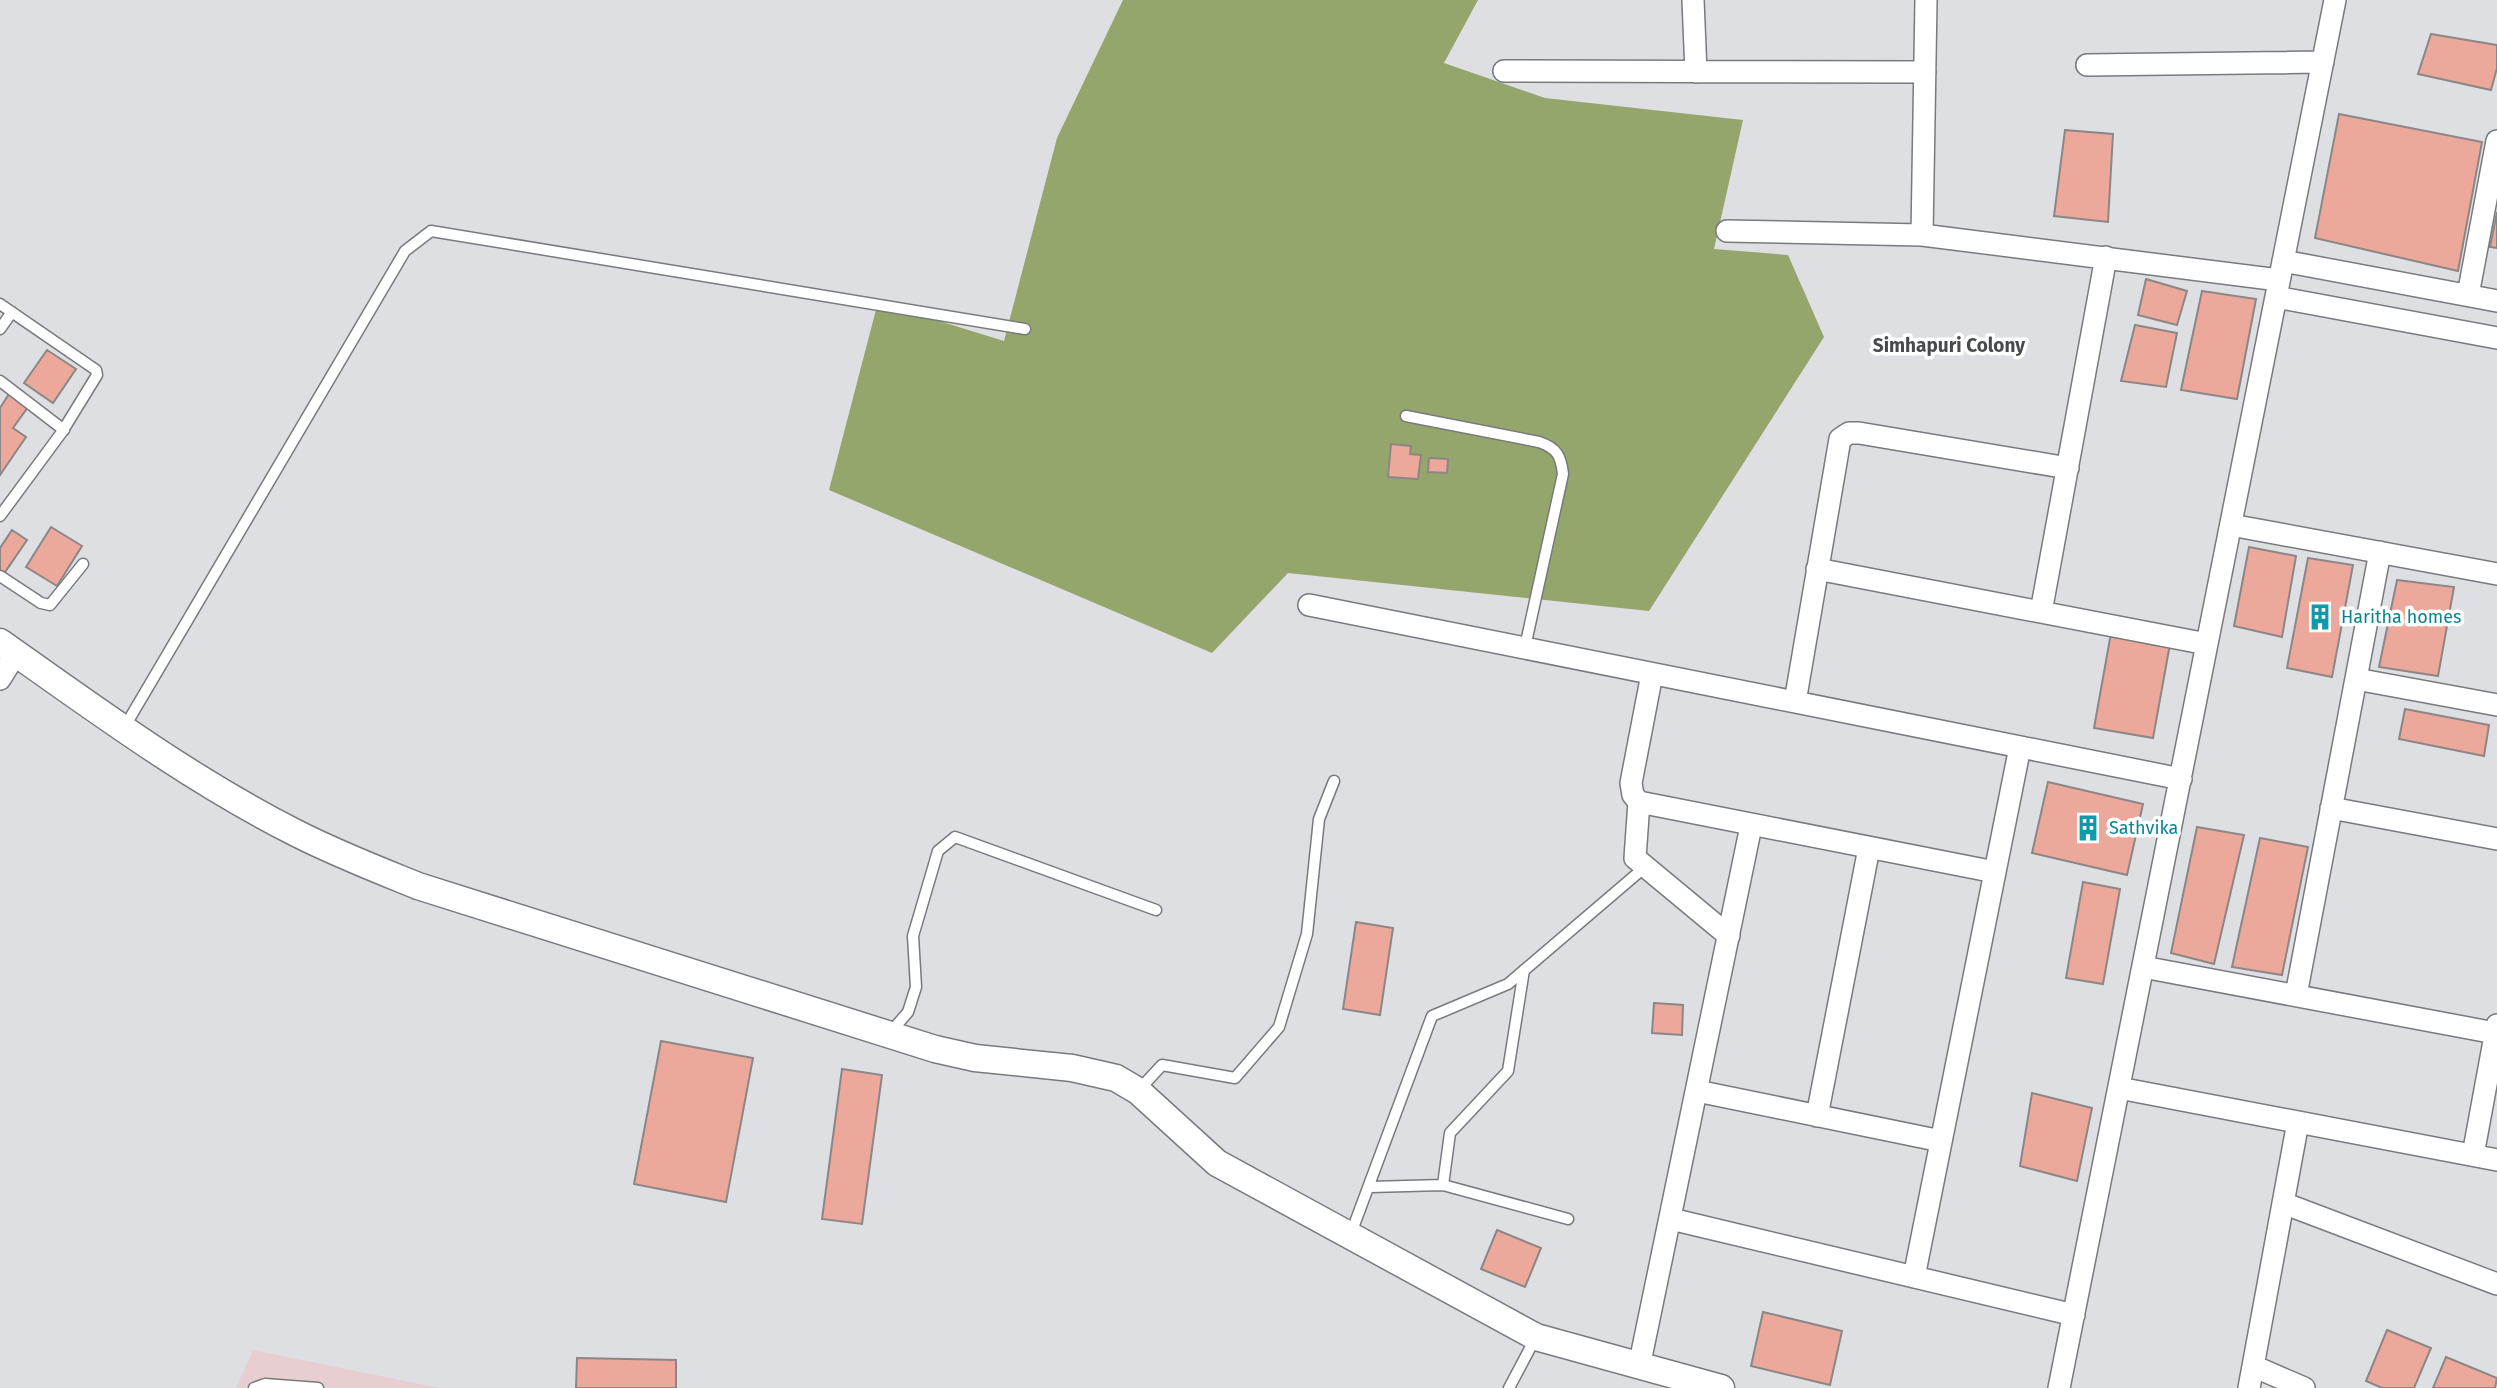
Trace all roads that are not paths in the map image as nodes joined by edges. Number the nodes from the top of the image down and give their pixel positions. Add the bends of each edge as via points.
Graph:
1 (1693, 0) edge
2 (1926, 0) edge
3 (2335, 0) edge
4 (2323, 62) junction
5 (2087, 65) dead end
6 (1504, 71) dead end
7 (1696, 72) junction
8 (1925, 72) junction
9 (2497, 141) edge
10 (1727, 231) dead end
11 (1922, 234) junction
12 (2106, 257) junction
13 (2280, 279) junction
14 (2468, 295) junction
15 (2497, 301) edge
16 (0, 304) edge
17 (12, 312) junction
18 (0, 328) edge
19 (1025, 329) dead end
20 (2497, 338) edge
21 (0, 381) edge
22 (1406, 416) dead end
23 (64, 430) junction
24 (2068, 468) junction
25 (0, 516) edge
26 (2231, 525) junction
27 (2380, 552) junction
28 (83, 564) dead end
29 (1817, 569) junction
30 (2497, 574) edge
31 (0, 576) edge
32 (1309, 605) dead end
33 (2042, 612) junction
34 (2207, 644) junction
35 (8, 647) edge
36 (1525, 647) junction
37 (1652, 674) junction
38 (0, 679) edge
39 (2356, 679) junction
40 (1795, 702) junction
41 (2497, 705) edge
42 (124, 728) junction
43 (2020, 747) junction
44 (2181, 779) junction
45 (1334, 781) dead end
46 (1639, 802) junction
47 (2331, 808) junction
48 (1751, 826) junction
49 (2497, 839) edge
50 (1869, 848) junction
51 (1645, 867) junction
52 (1995, 872) junction
53 (1156, 910) dead end
54 (1729, 936) junction
55 (2143, 967) junction
56 (1524, 970) junction
57 (2296, 995) junction
58 (2496, 1029) edge
59 (890, 1033) junction
60 (2119, 1088) junction
61 (1138, 1091) junction
62 (1697, 1091) junction
63 (1817, 1116) junction
64 (2298, 1122) junction
65 (1941, 1141) junction
66 (2473, 1155) junction
67 (2497, 1160) edge
68 (1443, 1185) junction
69 (1370, 1187) junction
70 (2283, 1203) junction
71 (1568, 1219) dead end
72 (1671, 1219) junction
73 (1350, 1237) junction
74 (1914, 1277) junction
75 (2497, 1284) edge
76 (2074, 1315) junction
77 (1536, 1337) junction
78 (2253, 1366) junction
79 (1639, 1367) junction
80 (254, 1388) edge
81 (317, 1388) edge
82 (1509, 1388) edge
83 (1721, 1388) edge
84 (2059, 1388) edge
85 (2249, 1388) edge
86 (2304, 1388) edge

1 - 7 street
2 - 8 street
3 - 4 street
4 - 5 street
4 - 13 street
6 - 7 street
7 - 8 street
8 - 11 street
9 - 14 street
10 - 11 street
11 - 12 street
12 - 13 street
12 - 24 street
13 - 14 street
13 - 20 street
13 - 26 street
14 - 15 street
16 - 17 lane
17 - 18 lane
17 - 23 lane via 96,370
19 - 42 lane via 431,231 405,251
21 - 23 lane
22 - 36 lane via 1539,442 1553,447 1562,458 1563,474
23 - 25 lane
24 - 29 street via 1849,433 1837,448
24 - 33 street
26 - 27 street
26 - 34 street
27 - 30 street
27 - 39 street
28 - 31 lane via 50,605
29 - 33 street
29 - 40 street
32 - 36 street
33 - 34 street
34 - 44 street
35 - 38 street
35 - 42 street
36 - 37 street
37 - 40 street
37 - 46 street via 1631,783
39 - 41 street
39 - 47 street
40 - 43 street
42 - 59 street via 293,831 405,881
43 - 44 street
43 - 52 street
44 - 55 street
45 - 61 lane via 1319,819 1307,934 1279,1027 1235,1078 1162,1065
46 - 48 street
46 - 51 street via 1635,858
47 - 49 street
47 - 57 street
48 - 50 street
48 - 54 street
50 - 52 street
50 - 63 street
51 - 54 street
51 - 56 lane
52 - 65 street
53 - 59 lane via 956,837 938,850 913,936 916,987 908,1012
54 - 62 street
55 - 57 street
55 - 60 street
56 - 68 lane via 1508,1071 1450,1133
56 - 69 lane via 1508,984 1432,1016
57 - 58 street
58 - 66 street
59 - 61 street via 975,1058 1096,1072 1116,1077
60 - 64 street
60 - 76 street
61 - 73 street via 1217,1163
62 - 63 street
62 - 72 street
63 - 65 street
64 - 66 street
64 - 70 street
65 - 74 street
66 - 67 street
68 - 69 lane
68 - 71 lane
69 - 73 lane
70 - 75 street
70 - 78 street
72 - 74 street
72 - 79 street
73 - 77 street
74 - 76 street
76 - 84 street
77 - 79 street
77 - 82 lane
78 - 85 street
78 - 86 street
79 - 83 street
80 - 81 lane via 265,1384

